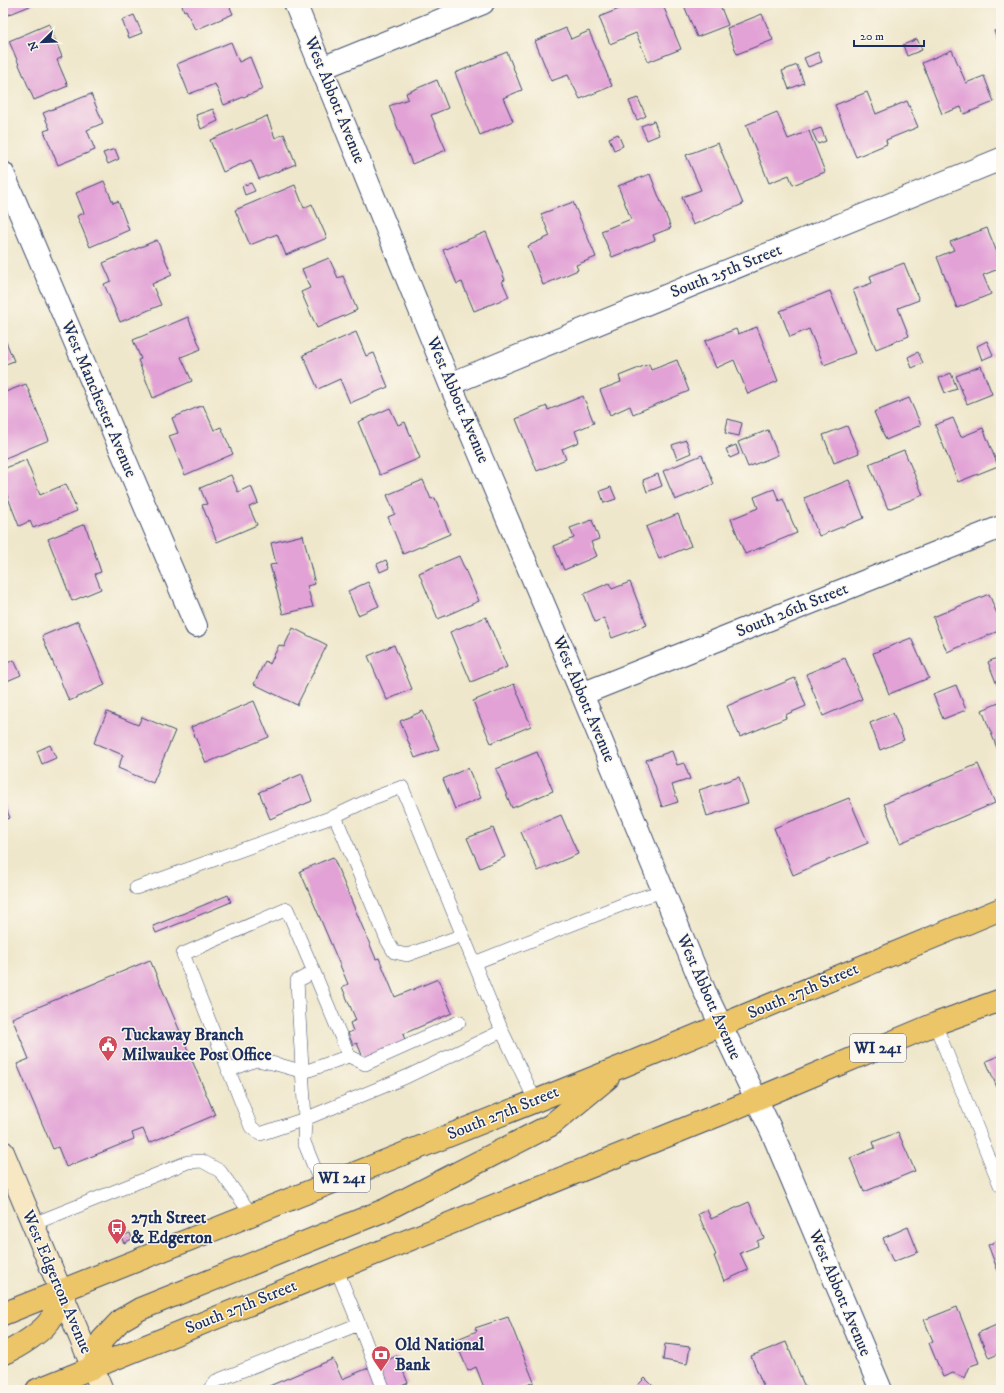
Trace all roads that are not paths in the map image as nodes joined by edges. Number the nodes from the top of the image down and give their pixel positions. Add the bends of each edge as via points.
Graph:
1 (295, 3) edge
2 (483, 3) edge
3 (322, 68) junction
4 (1001, 159) edge
5 (3, 173) edge
6 (450, 384) junction
7 (1001, 527) edge
8 (196, 626) dead end
9 (582, 694) junction
10 (335, 816) junction
11 (136, 888) dead end
12 (663, 891) junction
13 (1001, 909) edge
14 (464, 935) junction
15 (474, 963) junction
16 (314, 972) junction
17 (1001, 1000) edge
18 (459, 1022) dead end
19 (935, 1024) junction
20 (721, 1025) junction
21 (502, 1031) junction
22 (349, 1056) junction
23 (623, 1066) junction
24 (228, 1071) junction
25 (304, 1072) junction
26 (756, 1099) junction
27 (535, 1100) junction
28 (305, 1119) junction
29 (3, 1152) edge
30 (1001, 1184) edge
31 (322, 1186) junction
32 (10, 1187) edge
33 (252, 1215) junction
34 (33, 1224) junction
35 (336, 1268) junction
36 (60, 1290) junction
37 (3, 1314) edge
38 (359, 1324) junction
39 (3, 1354) edge
40 (93, 1368) junction
41 (37, 1390) edge
42 (102, 1390) edge
43 (209, 1390) edge
44 (384, 1390) edge
45 (881, 1390) edge

1 - 3 street, West Abbott Avenue
2 - 3 street
3 - 6 street, West Abbott Avenue
4 - 6 street, South 25th Street
5 - 8 street, West Manchester Avenue
6 - 9 street, West Abbott Avenue
7 - 9 street, South 26th Street
9 - 12 street, West Abbott Avenue
10 - 11 lane
10 - 14 lane via 394,952 407,955
10 - 14 lane via 402,787
12 - 15 lane
12 - 20 street, West Abbott Avenue
13 - 20 main road, South 27th Street / WI 241
14 - 15 lane
15 - 21 lane
16 - 22 lane
16 - 24 lane via 287,909 183,954
16 - 25 lane via 297,981
17 - 19 main road, South 27th Street / WI 241
18 - 22 lane via 364,1064
19 - 26 main road, South 27th Street / WI 241
19 - 30 lane
20 - 23 main road, South 27th Street / WI 241
20 - 26 street, West Abbott Avenue
21 - 27 lane
21 - 28 lane via 406,1077
22 - 25 lane
23 - 27 main road, South 27th Street / WI 241
23 - 40 main road via 551,1125 392,1207 140,1309 121,1320 102,1340
24 - 25 lane via 256,1060
24 - 28 lane via 251,1127 260,1134
25 - 28 lane
26 - 35 main road, South 27th Street / WI 241
26 - 45 street, West Abbott Avenue
27 - 31 main road, South 27th Street / WI 241
28 - 31 lane via 304,1142
29 - 32 street, West Edgerton Avenue
31 - 33 main road, South 27th Street / WI 241
32 - 34 street, West Edgerton Avenue
33 - 34 lane via 220,1171 202,1160 188,1162
33 - 36 main road, South 27th Street / WI 241
34 - 36 street, West Edgerton Avenue
35 - 38 lane
35 - 40 main road, South 27th Street / WI 241
36 - 37 main road, South 27th Street / WI 241
36 - 39 main road via 51,1318 17,1349
36 - 40 street, West Edgerton Avenue
38 - 43 lane via 216,1381
38 - 44 lane
40 - 41 main road, South 27th Street / WI 241
40 - 42 street, West Edgerton Avenue

